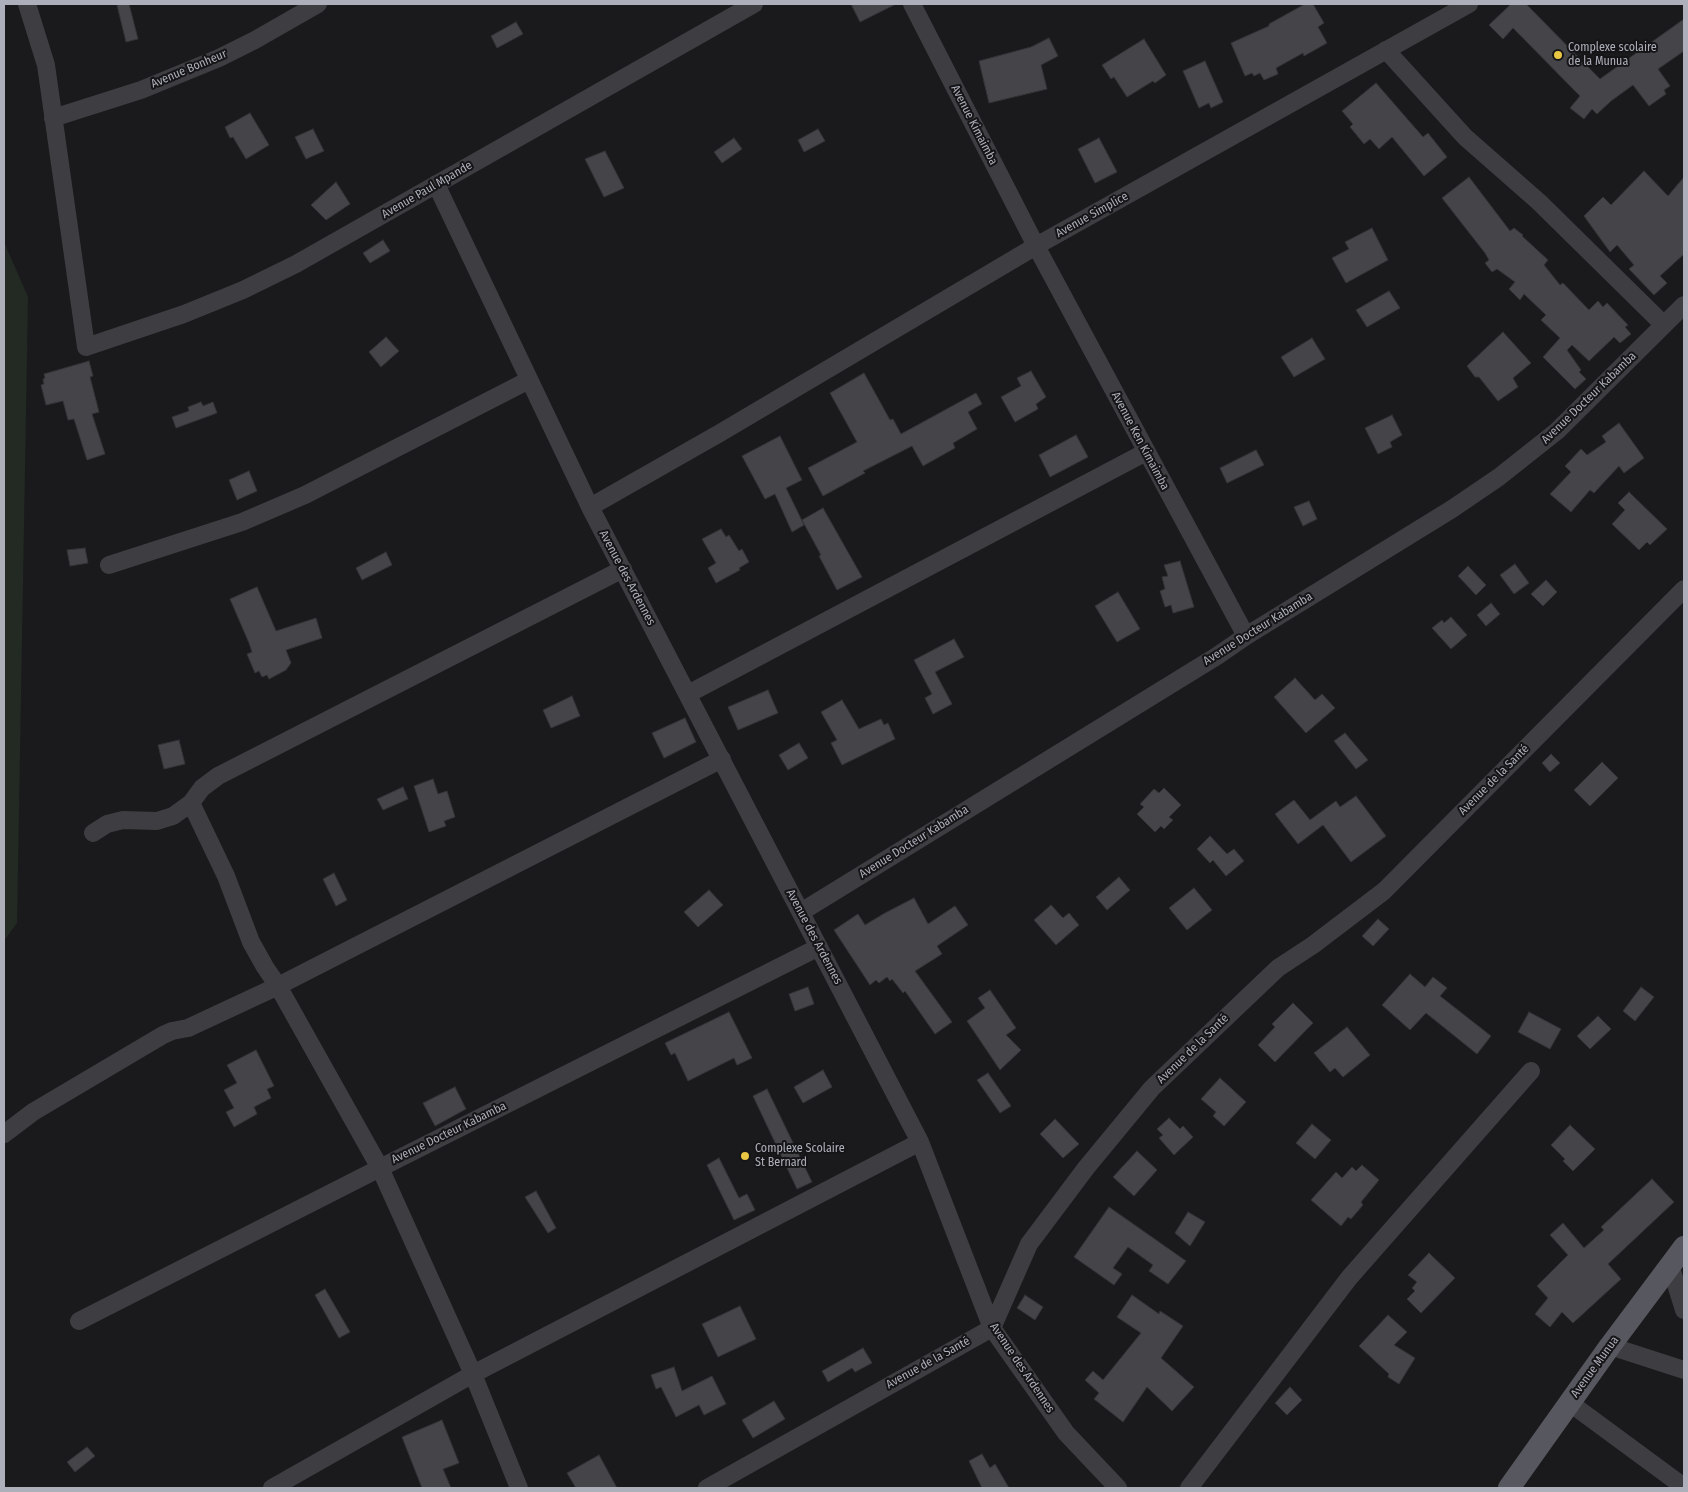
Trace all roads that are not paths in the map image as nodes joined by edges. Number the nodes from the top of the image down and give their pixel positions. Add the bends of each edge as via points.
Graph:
1 (27, 4) edge
2 (318, 4) edge
3 (754, 4) edge
4 (912, 4) edge
5 (1469, 4) edge
6 (1386, 50) junction
7 (53, 118) junction
8 (436, 184) junction
9 (1036, 246) junction
10 (1684, 305) edge
11 (1664, 325) junction
12 (529, 380) junction
13 (1146, 452) junction
14 (590, 507) junction
15 (109, 565) dead end
16 (622, 570) junction
17 (1684, 589) edge
18 (1246, 636) junction
19 (688, 694) junction
20 (722, 759) junction
21 (191, 803) junction
22 (93, 833) dead end
23 (801, 912) junction
24 (820, 947) junction
25 (278, 986) junction
26 (1531, 1071) dead end
27 (4, 1134) edge
28 (920, 1142) junction
29 (380, 1168) junction
30 (1684, 1247) edge
31 (1670, 1266) junction
32 (1684, 1310) edge
33 (80, 1321) dead end
34 (992, 1328) junction
35 (1610, 1346) junction
36 (1684, 1370) edge
37 (473, 1374) junction
38 (1570, 1403) junction
39 (1684, 1487) edge
40 (272, 1488) edge
41 (519, 1488) edge
42 (707, 1488) edge
43 (1116, 1488) edge
44 (1189, 1488) edge
45 (1509, 1488) edge

1 - 7 street via 46,65
2 - 7 street, Avenue Bonheur via 219,58 141,90
3 - 8 street, Avenue Paul Mpande
4 - 9 street, Avenue Kimaimba
5 - 6 street, Avenue Simplice
6 - 9 street, Avenue Simplice
6 - 11 street via 1464,137 1539,202
7 - 8 street, Avenue Paul Mpande via 86,347 243,290 296,264
8 - 12 street, Avenue des Ardennes
9 - 13 street, Avenue Ken Kimaimba
9 - 14 street, Avenue Simplice
10 - 11 street, Avenue Docteur Kabamba
11 - 18 street, Avenue Docteur Kabamba via 1557,431 1499,477
12 - 14 street, Avenue des Ardennes
12 - 15 street via 305,495 242,522
13 - 18 street, Avenue Ken Kimaimba
13 - 19 street
14 - 16 street, Avenue des Ardennes
16 - 19 street, Avenue des Ardennes
16 - 21 street via 218,776 202,788
17 - 34 street, Avenue de la Santé via 1384,891 1278,968 1152,1088 1028,1244
18 - 23 street, Avenue Docteur Kabamba
19 - 20 street, Avenue des Ardennes
20 - 23 street, Avenue des Ardennes
20 - 25 street
21 - 22 street via 165,819 123,820 107,824
21 - 25 street via 226,876 251,942
23 - 24 street, Avenue des Ardennes
24 - 28 street, Avenue des Ardennes
24 - 29 street, Avenue Docteur Kabamba
25 - 27 street via 188,1028 172,1031 33,1112
25 - 29 street
26 - 44 street via 1349,1278
28 - 34 street, Avenue des Ardennes
28 - 37 street
29 - 33 street
29 - 37 street, Avenue Docteur Kabamba
30 - 31 main road, Avenue Munua
31 - 32 street
31 - 35 main road, Avenue Munua
34 - 42 street, Avenue de la Santé
34 - 43 street, Avenue des Ardennes via 1066,1433
35 - 36 street
35 - 38 main road, Avenue Munua
37 - 40 street
37 - 41 street, Avenue Docteur Kabamba
38 - 39 street
38 - 45 main road, Avenue Munua

